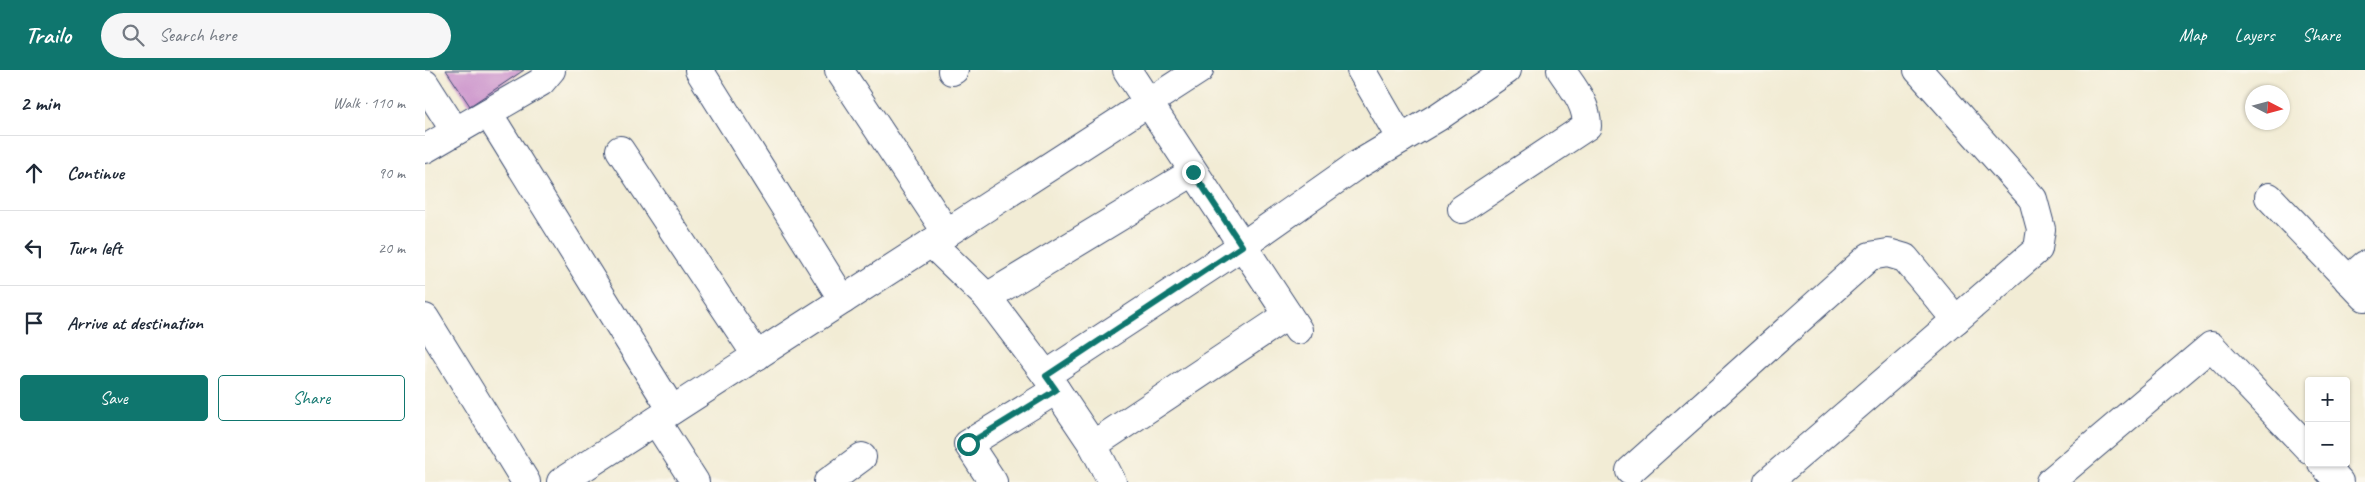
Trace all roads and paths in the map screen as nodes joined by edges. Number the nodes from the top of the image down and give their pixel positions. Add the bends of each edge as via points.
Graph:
1 (551, 70) edge
2 (699, 70) edge
3 (839, 70) edge
4 (1127, 70) edge
5 (1199, 70) edge
6 (1361, 70) edge
7 (1507, 70) edge
8 (1561, 70) edge
9 (1918, 70) edge
10 (425, 84) edge
11 (1148, 103) junction
12 (488, 113) junction
13 (455, 131) junction
14 (1401, 139) junction
15 (425, 149) edge
16 (620, 150) dead end
17 (1193, 172) junction
18 (2269, 197) dead end
19 (1462, 210) dead end
20 (939, 238) junction
21 (1242, 246) junction
22 (2360, 281) edge
23 (987, 297) junction
24 (843, 300) junction
25 (425, 318) edge
26 (1956, 320) junction
27 (757, 356) junction
28 (1051, 383) junction
29 (664, 416) junction
30 (1093, 445) junction
31 (2305, 446) edge
32 (862, 457) dead end
33 (2326, 467) edge
34 (1630, 471) dead end
35 (526, 482) edge
36 (561, 482) edge
37 (695, 482) edge
38 (828, 482) edge
39 (993, 482) edge
40 (1111, 482) edge
41 (1768, 482) edge
42 (2051, 482) edge
43 (2339, 482) edge

1 - 12 street via 541,82
2 - 24 street
3 - 20 street
4 - 11 street
5 - 11 street
6 - 14 street
7 - 14 street
8 - 19 street via 1582,101 1587,113 1587,126
9 - 26 street via 2033,200 2041,229 2038,250
10 - 13 street
11 - 17 street
11 - 20 street
12 - 13 street
12 - 29 street
13 - 15 street
14 - 21 street
16 - 27 street
17 - 21 street
17 - 23 street
18 - 22 street
20 - 23 street
20 - 24 street
21 - 28 street
21 - 30 street via 1293,322
23 - 28 street
24 - 27 street
25 - 35 street
26 - 34 street via 1905,258 1888,253 1870,256
26 - 41 street
27 - 29 street
28 - 30 street
28 - 39 street via 968,444
29 - 36 street
29 - 37 street
30 - 40 street
31 - 42 street via 2211,346
32 - 38 street
33 - 43 street

